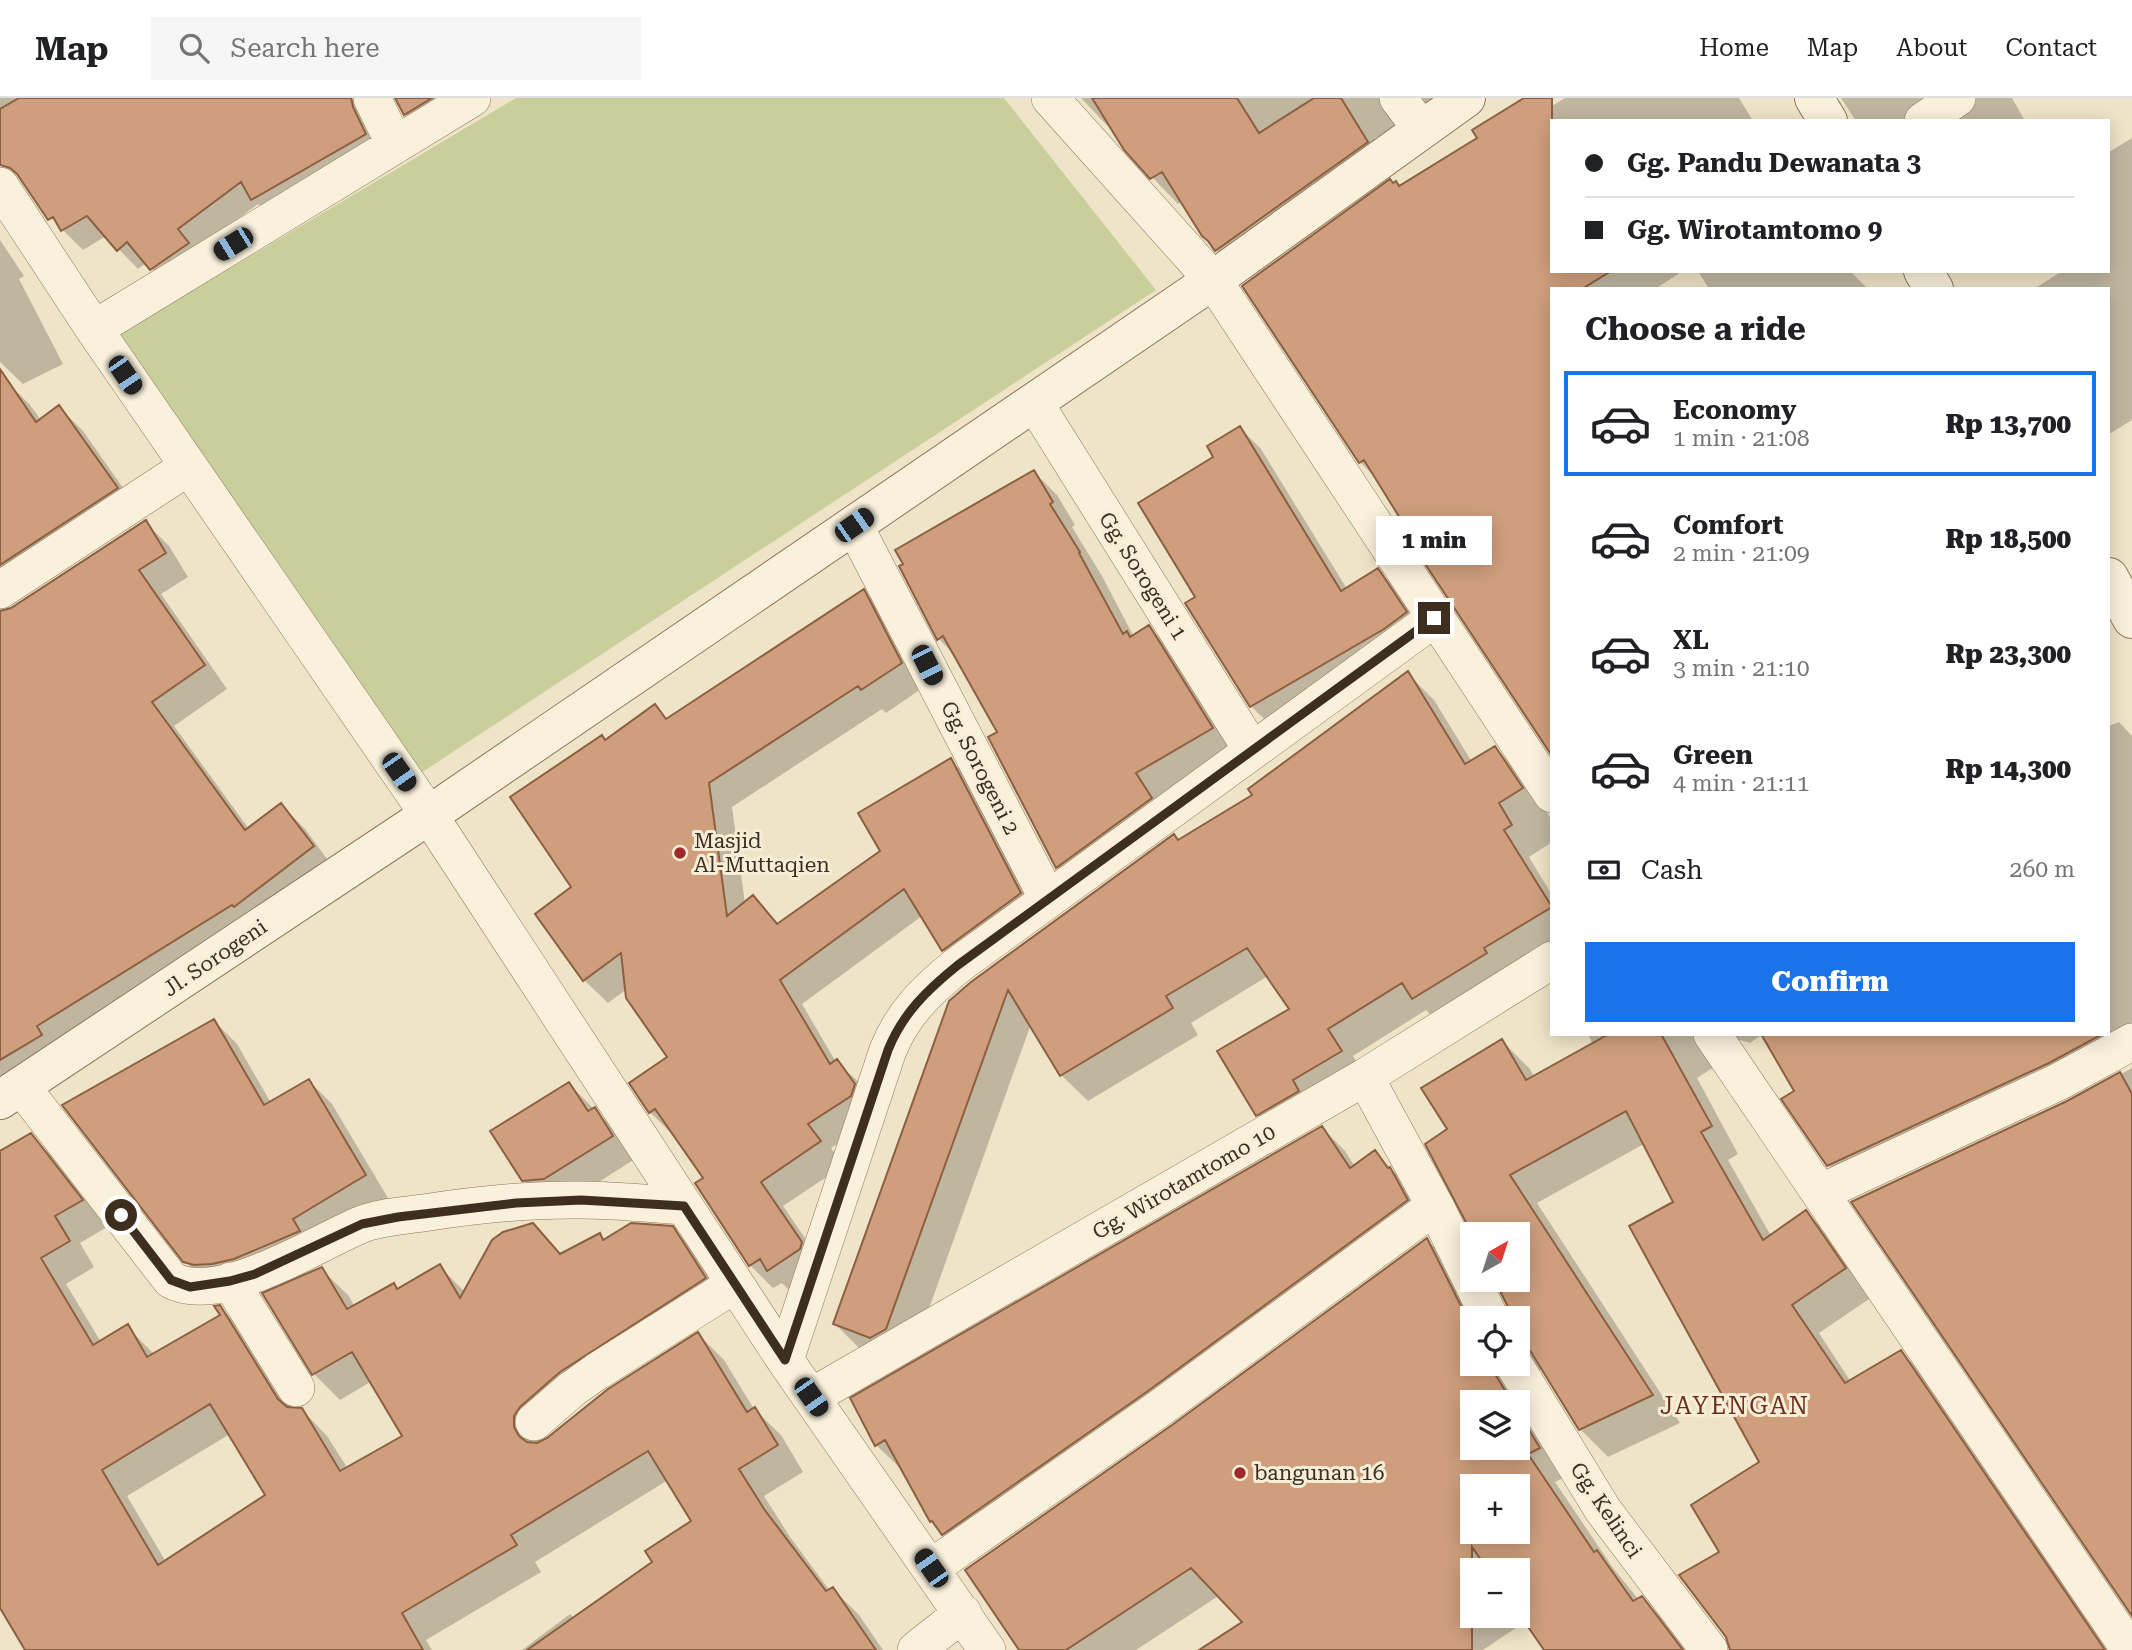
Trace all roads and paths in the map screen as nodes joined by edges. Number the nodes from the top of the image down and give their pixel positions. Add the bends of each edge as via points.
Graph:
1 (372, 98) edge
2 (472, 98) edge
3 (1050, 98) edge
4 (1398, 98) edge
5 (1466, 98) edge
6 (1814, 98) edge
7 (1957, 98) edge
8 (1827, 119) edge
9 (1926, 119) edge
10 (1422, 130) junction
11 (395, 145) junction
12 (0, 186) edge
13 (1213, 280) junction
14 (94, 329) junction
15 (1034, 402) junction
16 (188, 467) junction
17 (854, 525) junction
18 (2110, 579) edge
19 (0, 590) edge
20 (1434, 618) junction
21 (2132, 619) edge
22 (1252, 750) junction
23 (1550, 791) edge
24 (429, 816) junction
25 (1048, 898) junction
26 (1550, 961) edge
27 (1713, 1036) edge
28 (2132, 1042) edge
29 (1365, 1077) junction
30 (11, 1093) edge
31 (1820, 1194) junction
32 (684, 1206) junction
33 (1435, 1206) junction
34 (230, 1281) junction
35 (735, 1284) junction
36 (1484, 1306) edge
37 (785, 1360) junction
38 (1521, 1376) edge
39 (296, 1388) dead end
40 (811, 1397) junction
41 (534, 1422) dead end
42 (931, 1568) junction
43 (963, 1613) junction
44 (916, 1650) edge
45 (988, 1650) edge
46 (1709, 1650) edge
47 (2130, 1650) edge

1 - 11 street
2 - 11 street
3 - 13 street
4 - 10 street
5 - 10 street, Jl. Sorogeni
6 - 8 street
7 - 9 street
10 - 13 street, Jl. Sorogeni
11 - 14 street
12 - 14 street
13 - 15 street, Jl. Sorogeni
13 - 20 street
14 - 16 street
15 - 17 street, Jl. Sorogeni
15 - 22 street, Gg. Sorogeni 1
16 - 19 street
16 - 24 street
17 - 24 street, Jl. Sorogeni
17 - 25 street, Gg. Sorogeni 2
18 - 21 street
20 - 22 street
20 - 23 street
22 - 25 street
24 - 30 street, Jl. Sorogeni
24 - 32 street
25 - 37 street via 931,987 897,1027
26 - 29 street, Gg. Wirotamtomo 10
27 - 31 street
28 - 31 street via 2058,1082
29 - 33 street
29 - 40 street, Gg. Wirotamtomo 10
30 - 34 street via 171,1280 190,1287
31 - 47 street
32 - 34 street via 581,1200 402,1216 362,1224 281,1263
32 - 35 street
33 - 36 street
33 - 42 street via 1160,1408
34 - 39 street
35 - 37 street
35 - 41 street via 596,1372
37 - 40 street
38 - 46 street, Gg. Kelinci via 1603,1510
40 - 42 street
42 - 43 street
43 - 44 street
43 - 45 street

